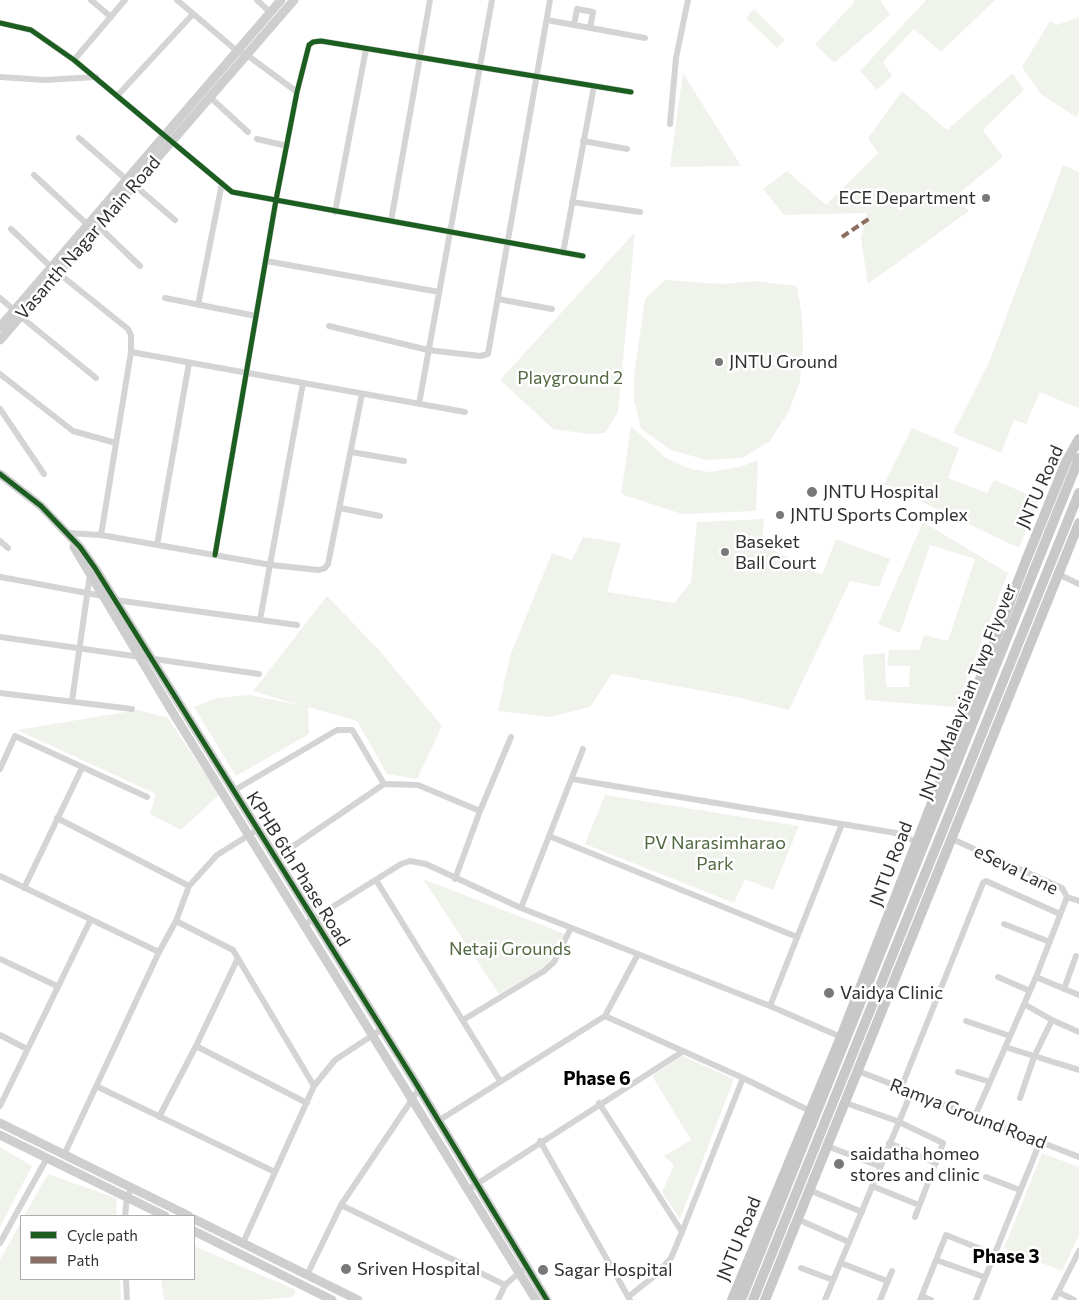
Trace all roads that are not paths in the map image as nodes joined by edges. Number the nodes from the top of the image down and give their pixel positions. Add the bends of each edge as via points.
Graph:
1 (91, 0) edge
2 (125, 0) edge
3 (177, 0) edge
4 (257, 0) edge
5 (281, 0) edge
6 (294, 0) edge
7 (430, 0) edge
8 (492, 0) edge
9 (550, 0) edge
10 (688, 0) edge
11 (271, 13) junction
12 (192, 14) junction
13 (111, 17) junction
14 (547, 20) junction
15 (0, 23) edge
16 (574, 25) junction
17 (590, 28) junction
18 (645, 38) dead end
19 (366, 49) junction
20 (237, 51) junction
21 (247, 56) junction
22 (420, 57) junction
23 (74, 60) junction
24 (478, 69) junction
25 (0, 77) edge
26 (96, 77) junction
27 (536, 78) junction
28 (594, 86) junction
29 (297, 92) junction
30 (630, 92) dead end
31 (118, 95) junction
32 (211, 98) junction
33 (670, 124) dead end
34 (248, 132) dead end
35 (164, 137) junction
36 (79, 138) dead end
37 (257, 139) dead end
38 (583, 142) junction
39 (172, 143) junction
40 (287, 146) junction
41 (627, 149) dead end
42 (34, 175) dead end
43 (130, 182) junction
44 (222, 183) junction
45 (276, 200) junction
46 (572, 202) junction
47 (335, 212) junction
48 (640, 212) dead end
49 (175, 220) dead end
50 (391, 221) junction
51 (93, 226) junction
52 (11, 229) dead end
53 (450, 232) junction
54 (508, 243) junction
55 (563, 253) junction
56 (583, 256) dead end
57 (266, 260) junction
58 (140, 266) dead end
59 (55, 270) junction
60 (438, 292) junction
61 (0, 298) edge
62 (165, 298) dead end
63 (498, 299) junction
64 (198, 305) junction
65 (552, 309) dead end
66 (18, 313) junction
67 (256, 316) junction
68 (329, 326) dead end
69 (0, 327) edge
70 (0, 340) edge
71 (428, 350) junction
72 (131, 352) junction
73 (189, 363) junction
74 (246, 373) junction
75 (0, 374) edge
76 (96, 378) dead end
77 (303, 383) junction
78 (362, 394) junction
79 (419, 404) junction
80 (0, 409) edge
81 (465, 412) dead end
82 (1079, 440) edge
83 (116, 443) junction
84 (351, 452) junction
85 (1079, 458) edge
86 (404, 461) dead end
87 (0, 474) edge
88 (44, 474) dead end
89 (1079, 493) edge
90 (340, 508) junction
91 (380, 516) dead end
92 (1079, 523) edge
93 (67, 534) junction
94 (101, 535) junction
95 (0, 541) edge
96 (157, 545) junction
97 (8, 548) dead end
98 (215, 555) junction
99 (272, 565) junction
100 (90, 574) junction
101 (1058, 574) junction
102 (0, 577) edge
103 (1079, 584) edge
104 (88, 592) junction
105 (103, 596) junction
106 (115, 600) junction
107 (260, 620) junction
108 (297, 626) dead end
109 (0, 637) edge
110 (80, 648) junction
111 (140, 658) junction
112 (152, 660) junction
113 (259, 674) dead end
114 (0, 693) edge
115 (72, 701) junction
116 (132, 709) dead end
117 (511, 737) dead end
118 (583, 749) dead end
119 (82, 768) junction
120 (0, 769) edge
121 (572, 779) junction
122 (384, 784) junction
123 (233, 791) junction
124 (147, 797) dead end
125 (480, 811) junction
126 (57, 818) junction
127 (842, 824) junction
128 (253, 832) junction
129 (549, 836) junction
130 (952, 839) junction
131 (917, 842) junction
132 (276, 858) junction
133 (0, 876) edge
134 (455, 878) junction
135 (376, 880) junction
136 (189, 886) junction
137 (24, 888) junction
138 (1067, 897) junction
139 (1079, 902) edge
140 (521, 908) junction
141 (1060, 914) junction
142 (90, 921) junction
143 (176, 921) junction
144 (309, 922) junction
145 (1004, 924) dead end
146 (571, 928) junction
147 (797, 937) junction
148 (1050, 942) junction
149 (159, 952) junction
150 (637, 956) junction
151 (1076, 956) dead end
152 (238, 958) junction
153 (0, 959) edge
154 (998, 977) dead end
155 (1036, 977) junction
156 (57, 986) junction
157 (1064, 989) junction
158 (1030, 991) junction
159 (1079, 995) edge
160 (1024, 1004) junction
161 (770, 1006) junction
162 (605, 1016) junction
163 (463, 1020) junction
164 (1052, 1020) junction
165 (966, 1021) dead end
166 (382, 1030) junction
167 (1079, 1032) edge
168 (0, 1035) edge
169 (371, 1036) junction
170 (1010, 1036) junction
171 (841, 1037) junction
172 (196, 1046) junction
173 (1005, 1048) junction
174 (27, 1049) junction
175 (682, 1052) junction
176 (1034, 1057) junction
177 (1079, 1070) edge
178 (858, 1072) junction
179 (958, 1072) dead end
180 (743, 1078) junction
181 (500, 1082) junction
182 (990, 1082) junction
183 (96, 1086) junction
184 (314, 1086) junction
185 (902, 1088) junction
186 (419, 1089) junction
187 (910, 1093) junction
188 (1020, 1098) dead end
189 (411, 1099) junction
190 (846, 1102) junction
191 (307, 1103) junction
192 (599, 1103) junction
193 (0, 1106) edge
194 (810, 1111) junction
195 (159, 1116) junction
196 (975, 1116) junction
197 (438, 1121) junction
198 (897, 1121) junction
199 (0, 1123) edge
200 (0, 1135) edge
201 (540, 1141) junction
202 (1040, 1142) junction
203 (888, 1143) junction
204 (827, 1146) junction
205 (64, 1155) junction
206 (1079, 1157) edge
207 (47, 1158) junction
208 (936, 1163) junction
209 (879, 1166) junction
210 (275, 1172) junction
211 (986, 1176) dead end
212 (477, 1183) junction
213 (872, 1186) junction
214 (132, 1188) junction
215 (469, 1189) junction
216 (809, 1190) junction
217 (1020, 1190) junction
218 (127, 1197) junction
219 (341, 1205) junction
220 (919, 1205) junction
221 (862, 1212) junction
222 (125, 1215) edge
223 (163, 1215) edge
224 (187, 1215) edge
225 (915, 1217) dead end
226 (195, 1219) edge
227 (797, 1219) junction
228 (764, 1221) junction
229 (195, 1232) edge
230 (682, 1232) junction
231 (791, 1233) junction
232 (849, 1242) junction
233 (0, 1243) edge
234 (243, 1243) junction
235 (1079, 1251) edge
236 (993, 1254) junction
237 (936, 1260) junction
238 (841, 1263) junction
239 (526, 1266) junction
240 (801, 1268) dead end
241 (892, 1271) dead end
242 (519, 1273) junction
243 (308, 1275) junction
244 (984, 1277) junction
245 (126, 1280) edge
246 (833, 1280) junction
247 (887, 1281) junction
248 (505, 1285) junction
249 (1058, 1292) junction
250 (921, 1298) edge
251 (629, 1299) edge
252 (127, 1300) edge
253 (332, 1300) edge
254 (358, 1300) edge
255 (498, 1300) edge
256 (536, 1300) edge
257 (547, 1300) edge
258 (732, 1300) edge
259 (741, 1300) edge
260 (753, 1300) edge
261 (765, 1300) edge
262 (825, 1300) edge
263 (880, 1300) edge
264 (931, 1300) edge
265 (976, 1300) edge
266 (1054, 1300) edge
267 (1074, 1300) edge

1 - 13 street
2 - 13 street
3 - 12 street
4 - 11 street
5 - 11 street, Vasanth Nagar Main Road
6 - 21 street, Vasanth Nagar Main Road
7 - 22 street
8 - 24 street
9 - 14 street
10 - 33 street via 676,58
11 - 20 street, Vasanth Nagar Main Road
12 - 20 street
12 - 31 street
13 - 23 street
14 - 16 street
14 - 27 street
15 - 23 street via 31,30
16 - 17 street
16 - 17 street via 577,10 593,12
17 - 18 street
19 - 22 street
19 - 29 street via 313,42 307,48
19 - 47 street
20 - 21 street
20 - 35 street, Vasanth Nagar Main Road
21 - 29 street
21 - 32 street, Vasanth Nagar Main Road
22 - 24 street
22 - 50 street
23 - 26 street
24 - 27 street
24 - 53 street
25 - 26 street via 45,80
26 - 31 street
27 - 28 street
27 - 54 street
28 - 30 street
28 - 38 street
29 - 40 street
31 - 35 street
32 - 34 street
32 - 39 street, Vasanth Nagar Main Road
35 - 39 street
35 - 43 street, Vasanth Nagar Main Road
36 - 43 street
37 - 40 street
38 - 41 street
38 - 46 street
39 - 43 street, Vasanth Nagar Main Road
39 - 44 street
40 - 45 street
42 - 51 street
43 - 49 street
43 - 51 street, Vasanth Nagar Main Road
44 - 45 street via 232,192
44 - 64 street
45 - 47 street
45 - 57 street
46 - 48 street
46 - 55 street
47 - 50 street
50 - 53 street
51 - 58 street
51 - 59 street, Vasanth Nagar Main Road
52 - 59 street
53 - 54 street
53 - 60 street
54 - 55 street
54 - 63 street
55 - 56 street
57 - 60 street
57 - 67 street
59 - 66 street, Vasanth Nagar Main Road
59 - 72 street via 128,329
60 - 71 street
61 - 66 street
62 - 64 street
63 - 65 street
63 - 71 street via 488,354 480,356
64 - 67 street
66 - 69 street, Vasanth Nagar Main Road
66 - 70 street, Vasanth Nagar Main Road
66 - 76 street
67 - 74 street
68 - 71 street
71 - 79 street
72 - 73 street
72 - 83 street
73 - 74 street
73 - 96 street
74 - 77 street
74 - 98 street
75 - 83 street via 73,431
77 - 78 street
77 - 99 street
78 - 79 street
78 - 84 street
79 - 81 street
80 - 88 street
82 - 131 main road, JNTU Road via 1066,462 1027,558
83 - 94 street
84 - 86 street
84 - 90 street
85 - 259 main road, JNTU Malaysian Twp Flyover, bridge
87 - 93 street, KPHB 6th Phase Road via 41,506
89 - 260 main road, JNTU Malaysian Twp Flyover, bridge
90 - 91 street
90 - 99 street via 325,568
92 - 101 main road
93 - 94 street
93 - 100 street, KPHB 6th Phase Road
93 - 106 street, KPHB 6th Phase Road via 80,546
94 - 96 street
95 - 97 street
96 - 98 street
98 - 99 street
99 - 107 street
100 - 104 street
100 - 105 street, KPHB 6th Phase Road
101 - 103 street
101 - 130 main road
102 - 104 street
104 - 105 street
104 - 110 street
105 - 111 street, KPHB 6th Phase Road
106 - 107 street
106 - 112 street, KPHB 6th Phase Road
107 - 108 street
109 - 110 street
110 - 111 street
110 - 115 street
111 - 112 street
111 - 128 street, KPHB 6th Phase Road
112 - 113 street
112 - 123 street, KPHB 6th Phase Road
114 - 115 street
115 - 116 street
117 - 125 street
118 - 121 street
119 - 120 street via 15,736
119 - 124 street
119 - 126 street
121 - 127 street
121 - 129 street
122 - 123 street via 352,730 346,729 337,730
122 - 125 street via 418,786
122 - 132 street
123 - 128 street, KPHB 6th Phase Road
125 - 134 street
126 - 136 street
126 - 137 street
127 - 131 street via 896,833
127 - 147 street
128 - 132 street, KPHB 6th Phase Road
128 - 136 street via 216,855
128 - 144 street, KPHB 6th Phase Road
129 - 140 street
129 - 147 street
130 - 138 street, eSeva Lane via 1062,888
130 - 178 main road
131 - 171 main road, JNTU Road
132 - 144 street, KPHB 6th Phase Road
133 - 137 street
134 - 135 street via 426,864 410,861
134 - 140 street
135 - 144 street
135 - 163 street
136 - 143 street
137 - 142 street
138 - 139 street, eSeva Lane
138 - 141 street
140 - 146 street
141 - 148 street
141 - 185 street via 986,881 983,883
142 - 149 street
142 - 156 street
143 - 149 street
143 - 152 street via 233,950
144 - 166 street, KPHB 6th Phase Road
144 - 169 street, KPHB 6th Phase Road
145 - 148 street
146 - 150 street
146 - 163 street via 554,962
147 - 161 street
148 - 155 street
149 - 183 street
150 - 161 street
150 - 162 street
151 - 157 street
152 - 172 street
152 - 184 street
153 - 156 street
154 - 158 street
155 - 157 street
155 - 158 street
156 - 174 street
157 - 159 street
158 - 160 street
160 - 164 street
160 - 170 street
161 - 171 street
162 - 175 street
162 - 181 street
163 - 181 street
164 - 167 street
164 - 176 street
165 - 170 street
166 - 169 street
166 - 186 street, KPHB 6th Phase Road
168 - 174 street
169 - 184 street via 335,1060
169 - 189 street, KPHB 6th Phase Road
170 - 173 street
171 - 194 main road, JNTU Road
172 - 191 street
172 - 195 street
173 - 176 street
173 - 182 street
174 - 193 street
175 - 180 street
175 - 192 street
176 - 177 street
176 - 188 street
178 - 185 street, Ramya Ground Road
178 - 190 main road
179 - 182 street
180 - 194 street
180 - 230 street
181 - 197 street
182 - 196 street
183 - 195 street
183 - 205 street
184 - 191 street
185 - 187 street, Ramya Ground Road
186 - 189 street
186 - 197 street, KPHB 6th Phase Road
187 - 196 street, Ramya Ground Road
187 - 198 street
189 - 215 street, KPHB 6th Phase Road
189 - 219 street
190 - 198 street
190 - 204 main road
191 - 210 street
192 - 201 street
192 - 230 street
194 - 228 main road, JNTU Road
195 - 210 street
196 - 202 street, Ramya Ground Road
197 - 212 street, KPHB 6th Phase Road
198 - 203 street
198 - 208 street via 943,1143
199 - 205 street
200 - 207 street
201 - 212 street
201 - 251 street
202 - 206 street, Ramya Ground Road
202 - 217 street
203 - 208 street
203 - 209 street
204 - 209 street
204 - 216 main road
205 - 214 street
207 - 218 street
207 - 233 street
208 - 220 street
209 - 213 street
210 - 234 street
211 - 217 street
212 - 215 street
212 - 239 street, KPHB 6th Phase Road
213 - 220 street
213 - 221 street
214 - 218 street
214 - 224 street
215 - 242 street, KPHB 6th Phase Road
216 - 221 street
216 - 227 main road
217 - 236 street
218 - 222 street
218 - 223 street
219 - 243 street
219 - 248 street
220 - 225 street
221 - 232 street
226 - 234 street
227 - 231 main road
227 - 232 street
228 - 231 main road
228 - 258 main road, JNTU Road
229 - 253 street
230 - 251 street via 671,1258
231 - 261 main road
232 - 238 street
234 - 243 street
235 - 249 street
236 - 237 street via 946,1235
236 - 244 street
237 - 244 street
237 - 250 street
238 - 246 street
238 - 247 street
239 - 242 street
239 - 257 street, KPHB 6th Phase Road
240 - 246 street
241 - 247 street
242 - 248 street
242 - 256 street, KPHB 6th Phase Road
243 - 254 street
244 - 265 street
245 - 252 street
246 - 262 street
247 - 263 street
248 - 255 street
249 - 266 street
249 - 267 street
250 - 264 street

